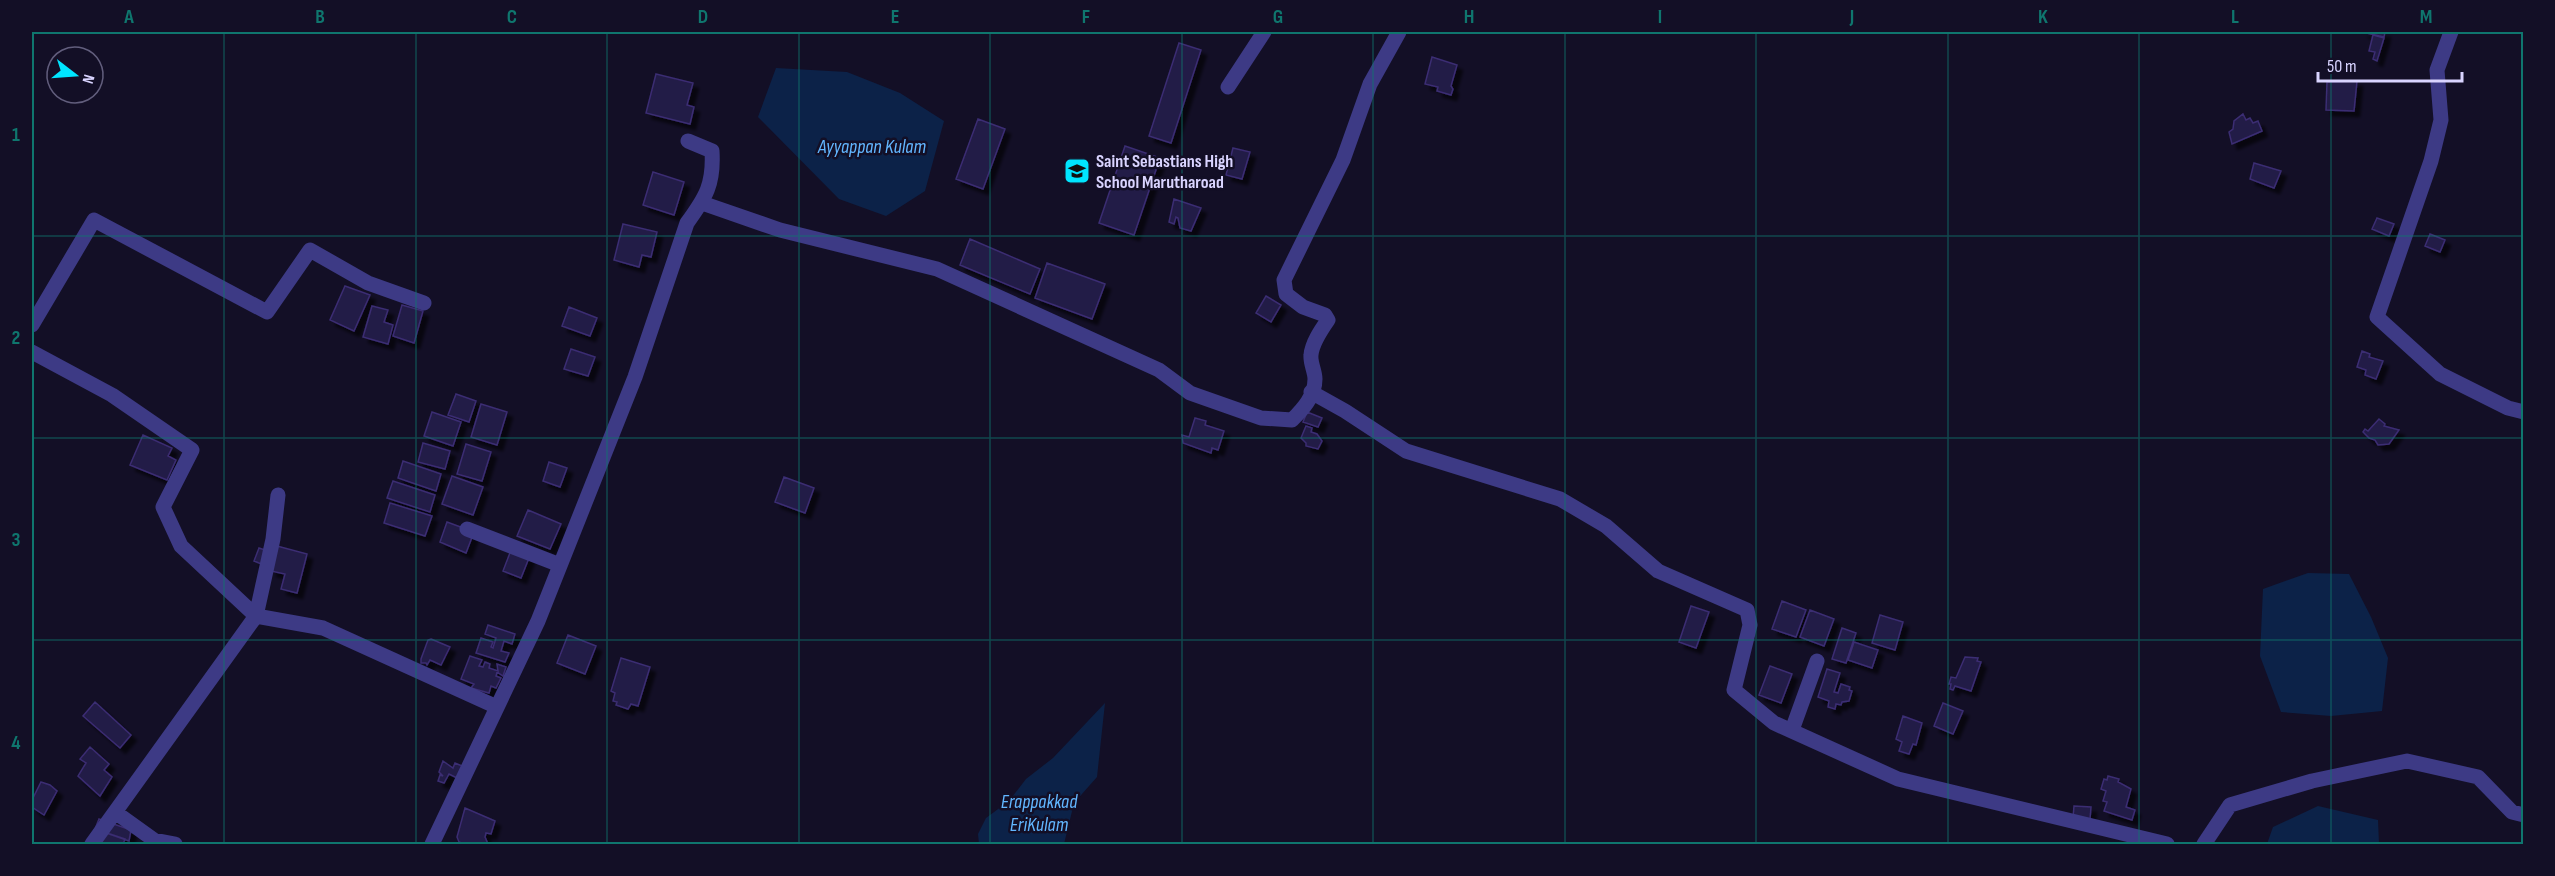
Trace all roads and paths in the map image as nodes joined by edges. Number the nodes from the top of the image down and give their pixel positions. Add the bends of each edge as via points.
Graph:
1 (1264, 32) edge
2 (1399, 32) edge
3 (2451, 32) edge
4 (1228, 87) dead end
5 (688, 141) dead end
6 (702, 203) junction
7 (424, 303) dead end
8 (32, 325) edge
9 (32, 352) edge
10 (1311, 392) junction
11 (2523, 412) edge
12 (278, 495) dead end
13 (467, 530) dead end
14 (560, 565) junction
15 (256, 616) junction
16 (1817, 661) dead end
17 (497, 707) junction
18 (1792, 730) junction
19 (115, 812) junction
20 (2523, 815) edge
21 (92, 844) edge
22 (175, 844) edge
23 (432, 844) edge
24 (2167, 844) edge
25 (2204, 844) edge

1 - 4 street
2 - 10 street via 1370,84 1343,160 1284,280 1286,294 1328,320 1310,356 1315,379
3 - 11 street via 2437,70 2441,120 2431,161 2377,317 2440,374
5 - 6 street via 712,151 712,177
6 - 10 street via 780,230 937,268 1159,370 1190,393 1261,418 1292,420 1306,407
6 - 14 street via 687,224 635,376
7 - 8 street via 368,283 310,250 267,312 94,220
9 - 15 street via 112,395 192,450 163,507 181,546
10 - 18 street via 1406,450 1560,500 1606,526 1658,571 1747,610 1750,625 1734,690 1774,723
12 - 15 street
13 - 14 street
14 - 17 street
15 - 17 street via 323,628
15 - 19 street
16 - 18 street
17 - 23 street
18 - 24 street via 1898,779
19 - 21 street
19 - 22 street via 154,840
20 - 25 street via 2512,812 2478,777 2407,761 2312,781 2230,805

